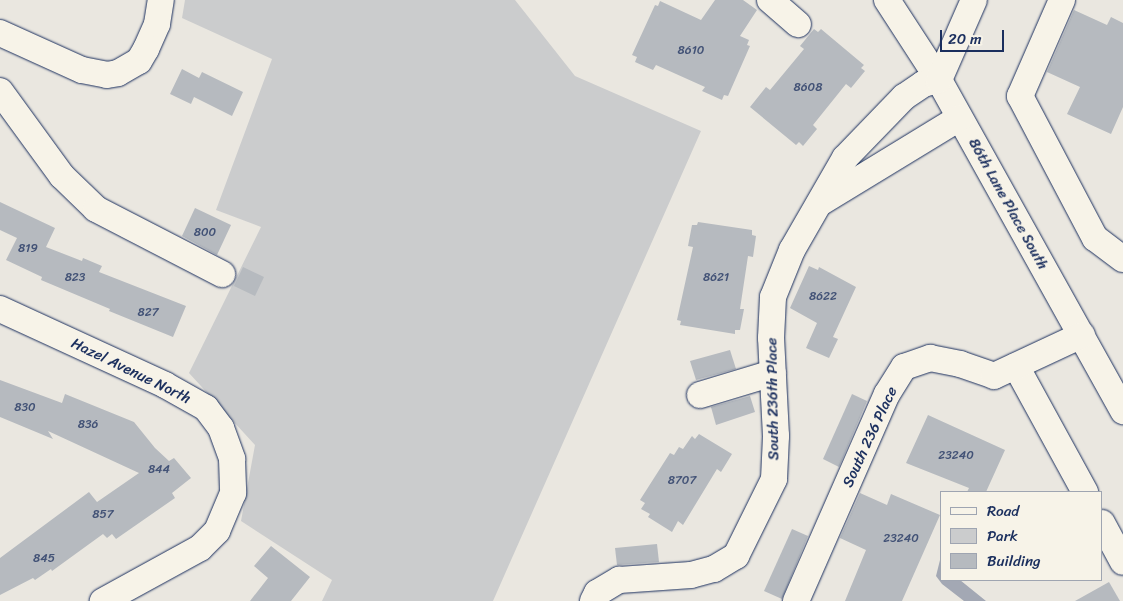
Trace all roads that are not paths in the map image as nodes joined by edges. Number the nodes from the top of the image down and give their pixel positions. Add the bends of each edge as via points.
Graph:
1 (161, 0) edge
2 (770, 0) edge
3 (887, 0) edge
4 (974, 0) edge
5 (1062, 0) edge
6 (798, 24) dead end
7 (0, 33) edge
8 (939, 80) junction
9 (0, 91) edge
10 (959, 118) junction
11 (815, 206) junction
12 (1123, 259) edge
13 (222, 274) dead end
14 (0, 309) edge
15 (1082, 335) junction
16 (1016, 366) junction
17 (773, 373) junction
18 (700, 395) dead end
19 (1123, 411) edge
20 (1084, 491) edge
21 (1103, 525) edge
22 (1123, 562) edge
23 (103, 601) edge
24 (593, 601) edge
25 (796, 601) edge

1 - 7 street via 157,24 146,49 128,70 107,75 82,70
2 - 6 street
3 - 8 street, 86th Lane Place South
4 - 8 street
5 - 12 street via 1020,96 1095,238
8 - 10 street, 86th Lane Place South
8 - 11 street, South 236th Place via 923,84 904,97 845,158
9 - 13 street via 62,176 96,209
10 - 11 street
10 - 15 street, 86th Lane Place South
11 - 17 street, South 236th Place via 773,297
14 - 23 street, Hazel Avenue North via 165,385 206,408 222,428 232,459 233,493 217,531 200,548
15 - 16 street, South 236 Place
15 - 19 street, 86th Lane Place South
16 - 20 street
16 - 25 street, South 236 Place via 994,376 930,358 904,367 887,394
17 - 18 street
17 - 24 street, South 236th Place via 774,479 736,556 714,569 691,575 620,580 597,593
21 - 22 street

